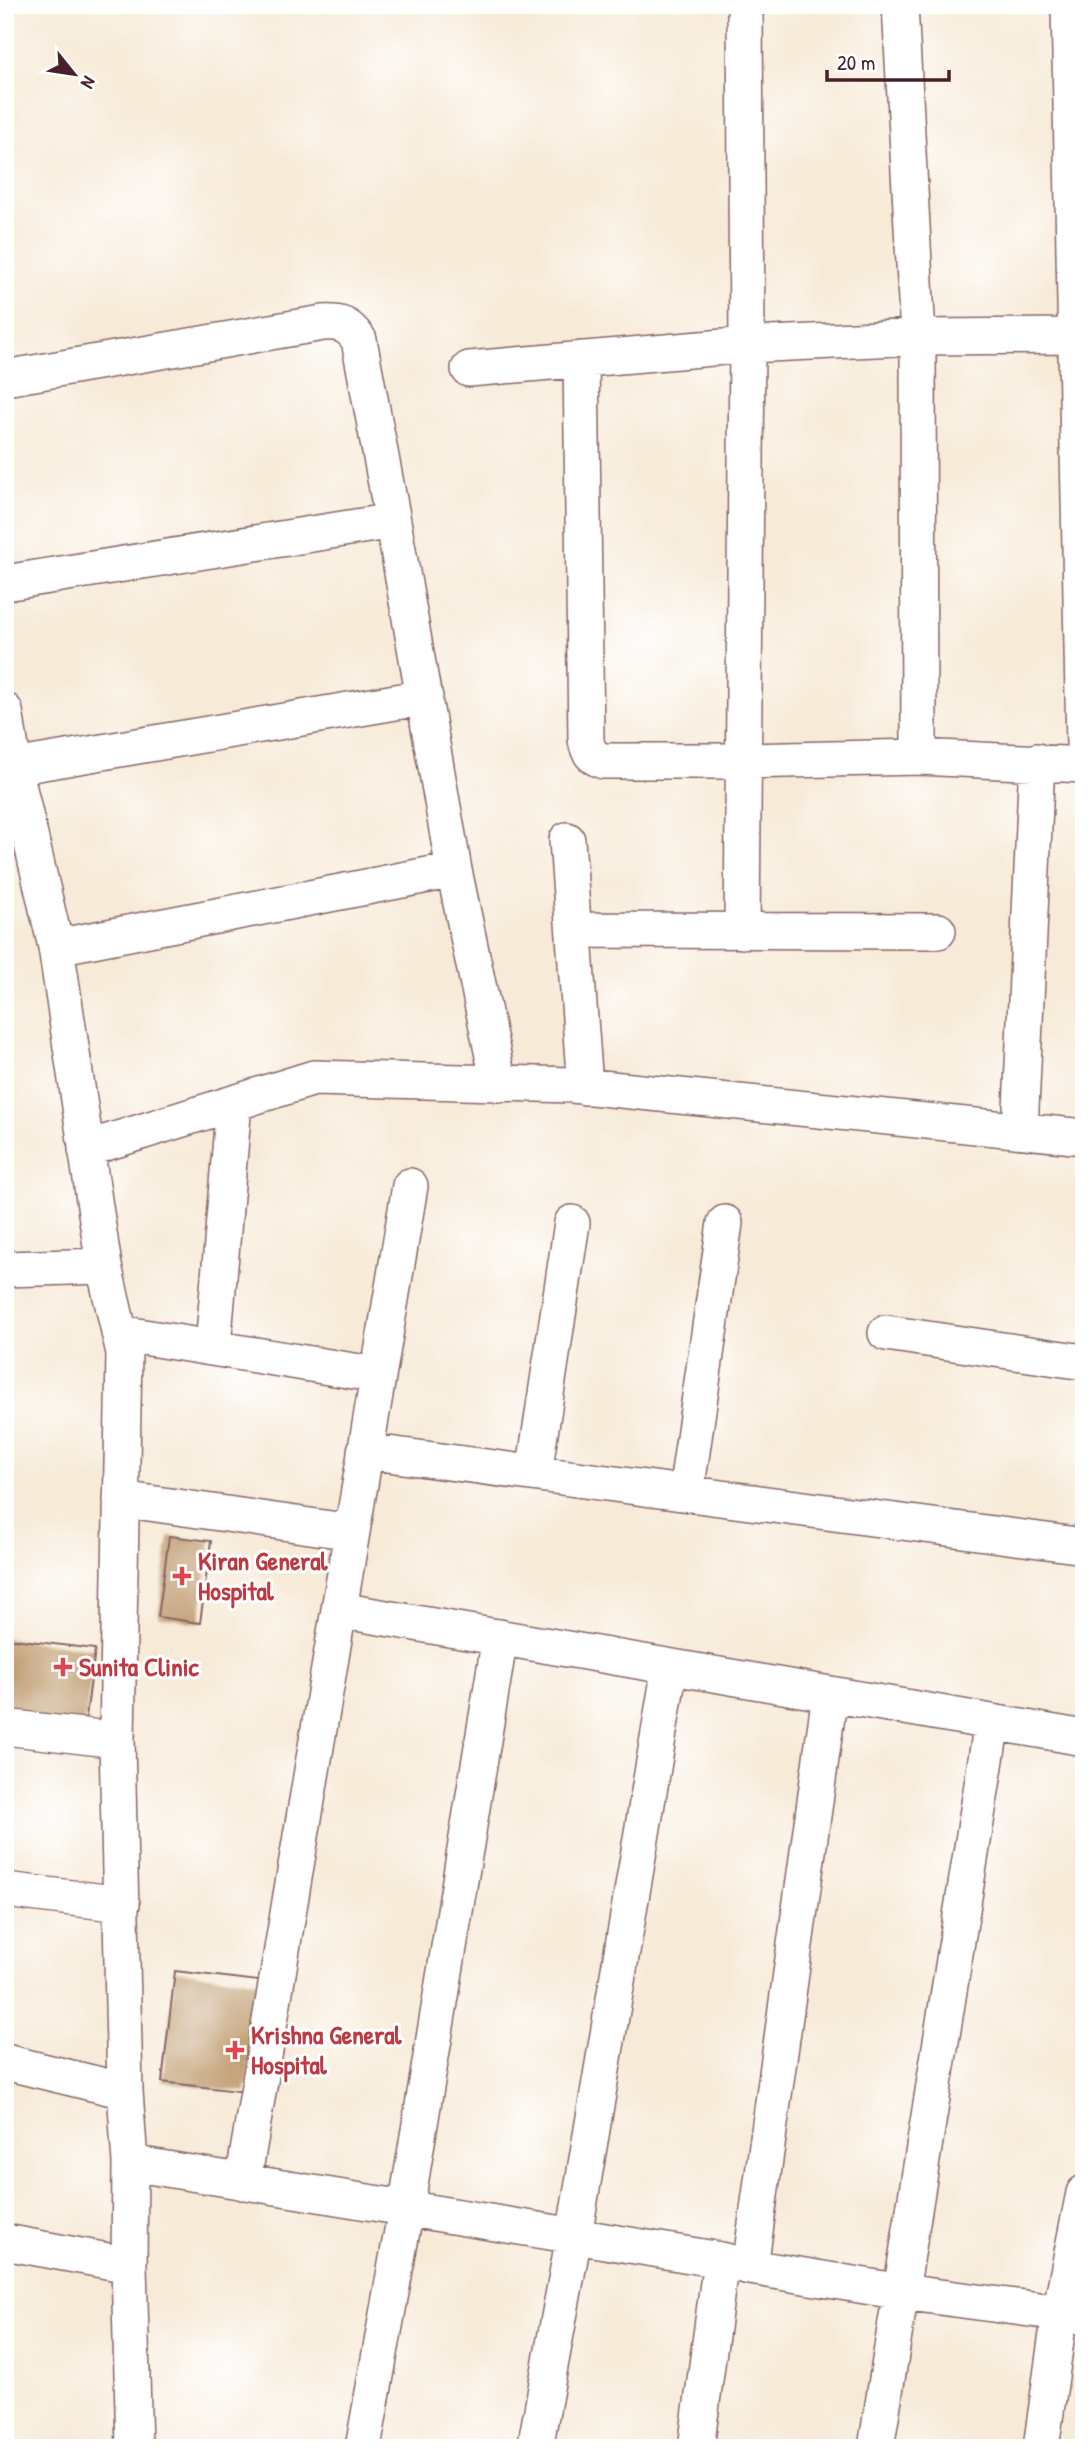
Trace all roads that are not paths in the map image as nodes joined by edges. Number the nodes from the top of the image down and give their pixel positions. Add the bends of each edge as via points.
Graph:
1 (900, 5) edge
2 (1069, 5) edge
3 (745, 10) dead end
4 (1079, 336) edge
5 (918, 337) junction
6 (747, 345) junction
7 (581, 359) junction
8 (469, 369) dead end
9 (5, 378) edge
10 (393, 521) junction
11 (5, 583) edge
12 (425, 697) junction
13 (5, 711) edge
14 (1084, 745) edge
15 (919, 757) junction
16 (743, 761) junction
17 (1037, 761) junction
18 (1084, 765) edge
19 (13, 767) junction
20 (567, 840) dead end
21 (454, 870) junction
22 (574, 930) junction
23 (742, 931) junction
24 (937, 931) dead end
25 (56, 947) junction
26 (499, 1084) junction
27 (586, 1087) junction
28 (234, 1103) junction
29 (1020, 1130) junction
30 (1084, 1137) edge
31 (86, 1149) junction
32 (410, 1186) dead end
33 (572, 1223) dead end
34 (724, 1223) dead end
35 (104, 1266) junction
36 (5, 1269) edge
37 (886, 1333) dead end
38 (120, 1334) junction
39 (212, 1347) junction
40 (1084, 1362) edge
41 (378, 1375) junction
42 (366, 1451) junction
43 (534, 1473) junction
44 (686, 1493) junction
45 (121, 1499) junction
46 (352, 1532) junction
47 (1084, 1546) edge
48 (339, 1610) junction
49 (500, 1637) junction
50 (670, 1667) junction
51 (830, 1694) junction
52 (992, 1722) junction
53 (5, 1727) edge
54 (1084, 1738) edge
55 (117, 1740) junction
56 (5, 1891) edge
57 (122, 1904) junction
58 (5, 2062) edge
59 (125, 2091) junction
60 (131, 2163) junction
61 (243, 2182) junction
62 (1084, 2193) edge
63 (406, 2209) junction
64 (574, 2236) junction
65 (5, 2242) edge
66 (735, 2263) junction
67 (129, 2265) junction
68 (902, 2292) junction
69 (1072, 2314) edge
70 (134, 2448) edge
71 (363, 2448) edge
72 (536, 2448) edge
73 (696, 2448) edge
74 (876, 2448) edge
75 (1041, 2448) edge

1 - 5 street
2 - 4 street
3 - 6 street
4 - 5 street
4 - 14 street
5 - 6 street
5 - 15 street
6 - 7 street
6 - 16 street
7 - 8 street
7 - 16 street via 588,749 603,761
9 - 10 street via 323,323 343,324 359,340
10 - 11 street
10 - 12 street
12 - 19 street
12 - 21 street
13 - 19 street
15 - 16 street
15 - 17 street
16 - 23 street
17 - 18 street
17 - 29 street
19 - 25 street
20 - 22 street
21 - 25 street
21 - 26 street
22 - 23 street
22 - 27 street
23 - 24 street
25 - 31 street
26 - 27 street
26 - 28 street via 314,1078
27 - 29 street
28 - 31 street
28 - 39 street
29 - 30 street
31 - 35 street
32 - 41 street
33 - 43 street
34 - 44 street
35 - 36 street
35 - 38 street
37 - 40 street
38 - 39 street
38 - 45 street via 124,1353
39 - 41 street
41 - 42 street
42 - 43 street
42 - 46 street
43 - 44 street
44 - 47 street
45 - 46 street
45 - 55 street
46 - 48 street
48 - 49 street
48 - 61 street
49 - 50 street
49 - 63 street
50 - 51 street
50 - 64 street
51 - 52 street
51 - 66 street
52 - 54 street
52 - 68 street
53 - 55 street
55 - 57 street
56 - 57 street
57 - 59 street
58 - 59 street
59 - 60 street
60 - 61 street
60 - 67 street
61 - 63 street
62 - 69 street
63 - 64 street
63 - 71 street
64 - 66 street
64 - 72 street
65 - 67 street
66 - 68 street
66 - 73 street
67 - 70 street
68 - 69 street
68 - 74 street
69 - 75 street

